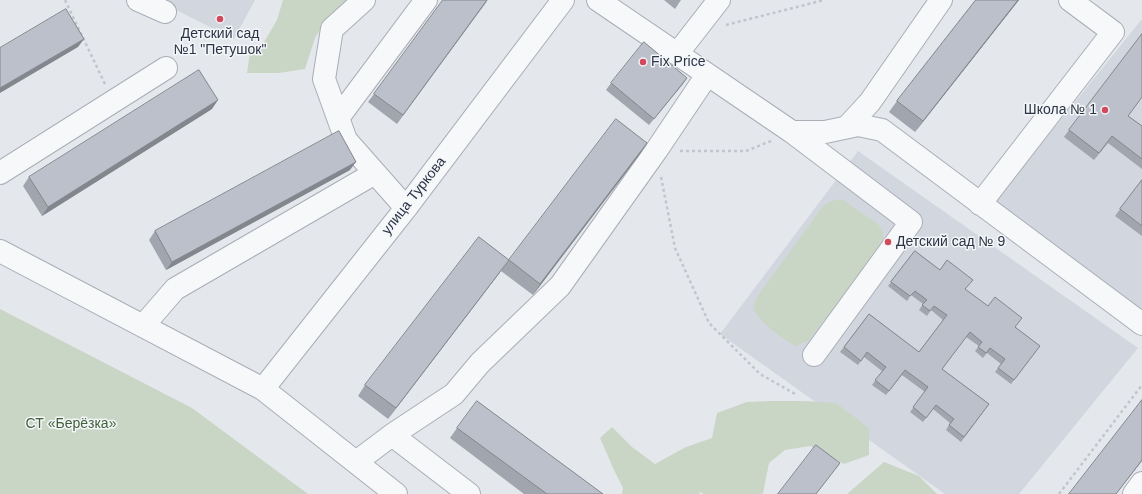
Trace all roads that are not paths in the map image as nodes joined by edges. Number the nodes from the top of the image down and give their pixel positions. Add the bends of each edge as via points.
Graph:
1 (138, 0) edge
2 (364, 0) edge
3 (426, 0) edge
4 (563, 0) edge
5 (598, 0) edge
6 (719, 0) edge
7 (941, 0) edge
8 (1070, 0) edge
9 (165, 12) dead end
10 (677, 54) junction
11 (166, 68) dead end
12 (707, 75) junction
13 (338, 118) junction
14 (847, 127) junction
15 (792, 132) junction
16 (0, 173) edge
17 (375, 173) junction
18 (980, 204) junction
19 (406, 208) junction
20 (0, 251) edge
21 (1142, 324) edge
22 (143, 326) junction
23 (814, 355) dead end
24 (263, 389) junction
25 (392, 435) junction
26 (356, 462) junction
27 (1142, 484) edge
28 (396, 494) edge
29 (469, 494) edge
30 (1134, 494) edge

1 - 9 street
2 - 13 street via 332,30 324,79
3 - 13 street
4 - 19 street, улица Туркова
5 - 10 street
6 - 10 street
7 - 14 street via 870,102
8 - 18 street via 1113,32
10 - 12 street
11 - 16 street
12 - 15 street
12 - 25 street via 560,286 480,363 454,394
13 - 17 street via 346,140
14 - 15 street via 825,132
14 - 18 street via 858,125 882,130
15 - 23 street via 911,222
17 - 19 street
17 - 22 street via 175,289
18 - 21 street
19 - 24 street, улица Туркова
20 - 22 street
22 - 24 street
24 - 26 street
25 - 26 street
25 - 29 street
26 - 28 street
27 - 30 street

